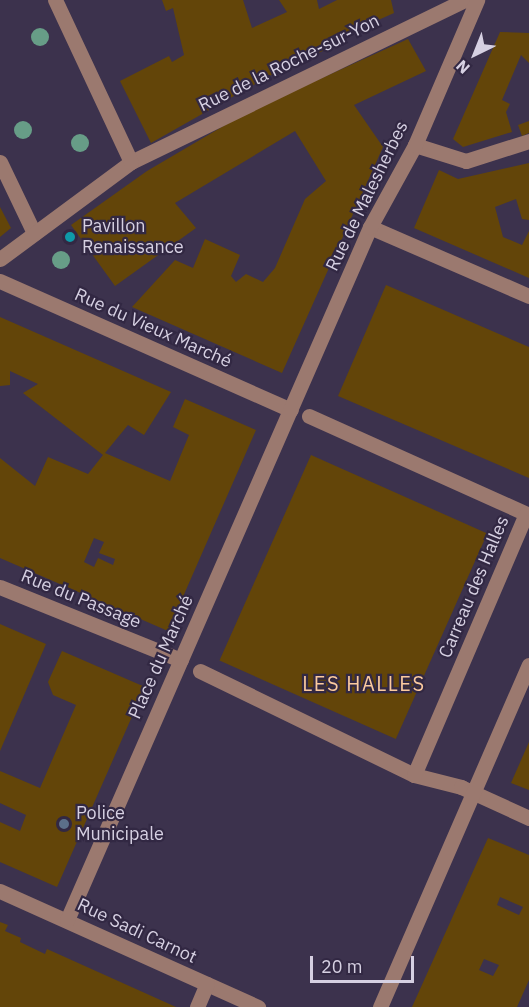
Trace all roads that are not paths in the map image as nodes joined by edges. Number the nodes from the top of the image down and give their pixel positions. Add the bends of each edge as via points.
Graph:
1 (55, 0) edge
2 (465, 0) edge
3 (477, 0) edge
4 (529, 141) edge
5 (415, 145) junction
6 (0, 162) edge
7 (131, 162) junction
8 (370, 227) junction
9 (34, 233) junction
10 (0, 259) edge
11 (0, 282) edge
12 (529, 296) edge
13 (291, 410) junction
14 (309, 417) dead end
15 (528, 515) edge
16 (0, 587) edge
17 (181, 660) junction
18 (529, 665) edge
19 (201, 671) dead end
20 (414, 775) junction
21 (473, 794) junction
22 (529, 818) edge
23 (0, 891) edge
24 (67, 920) junction
25 (207, 984) junction
26 (198, 1007) edge
27 (258, 1007) edge
28 (380, 1007) edge

1 - 7 street
2 - 7 street, Rue de la Roche-sur-Yon
3 - 5 street, Rue de Malesherbes
4 - 5 street via 466,161
5 - 8 street, Rue de Malesherbes
6 - 9 street
7 - 9 street, Rue de la Roche-sur-Yon
8 - 12 street
8 - 13 street, Rue de Malesherbes
9 - 10 street, Rue de la Roche-sur-Yon
11 - 13 street, Rue du Vieux Marché
13 - 17 street, Place du Marché
14 - 15 street, Carreau des Halles
15 - 20 street, Carreau des Halles
16 - 17 street, Rue du Passage
17 - 24 street, Place du Marché
18 - 21 street
19 - 20 street
20 - 21 street
21 - 22 street
21 - 28 street
23 - 24 street, Rue Sadi Carnot
24 - 25 street, Rue Sadi Carnot
25 - 26 street
25 - 27 street, Rue Sadi Carnot

